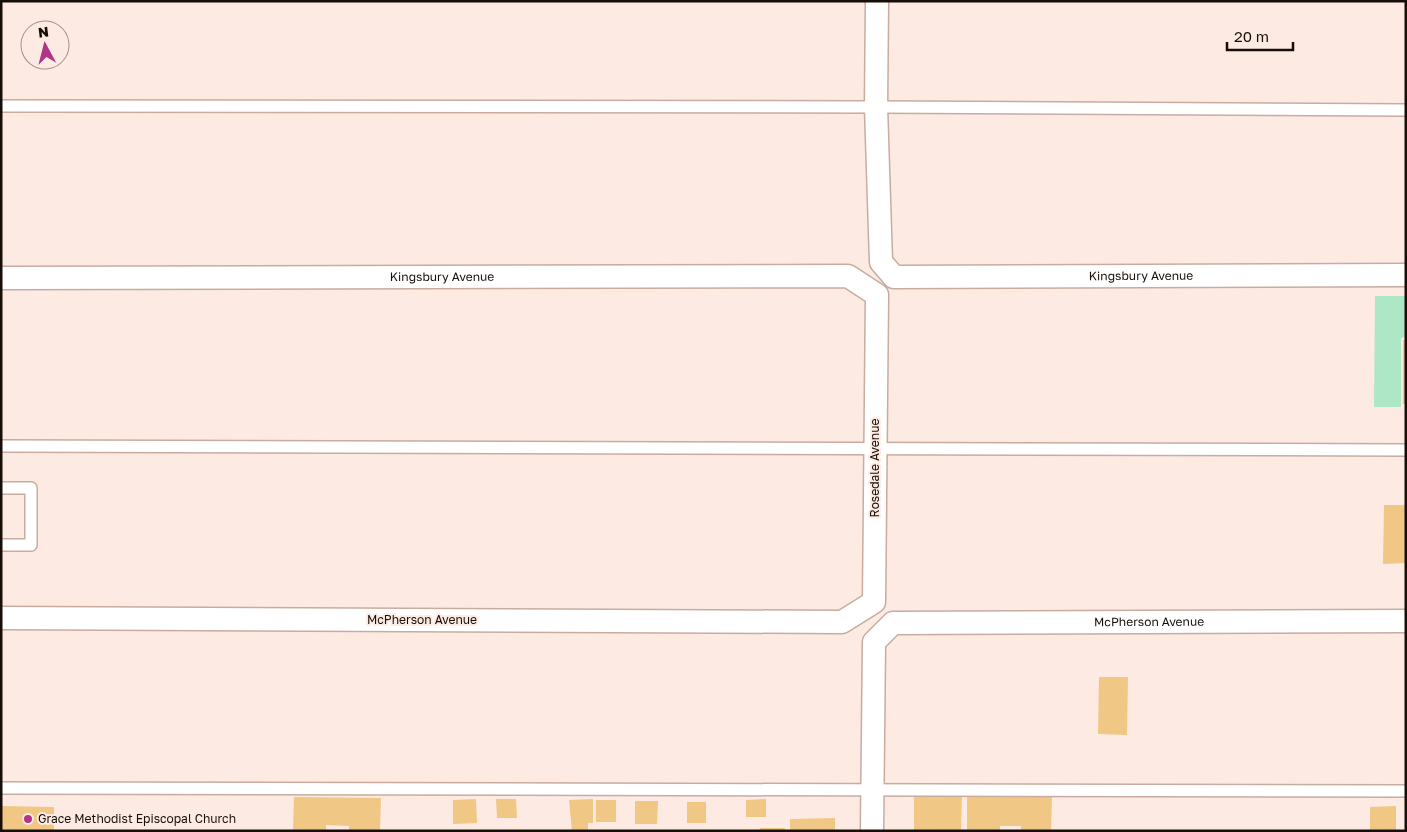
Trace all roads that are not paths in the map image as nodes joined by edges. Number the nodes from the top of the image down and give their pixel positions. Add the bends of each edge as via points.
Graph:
1 (878, 1) edge
2 (1, 106) edge
3 (876, 107) junction
4 (1406, 110) edge
5 (1406, 275) edge
6 (1, 278) edge
7 (877, 296) joint
8 (1, 446) edge
9 (875, 447) junction
10 (1406, 450) edge
11 (1, 488) edge
12 (1, 545) edge
13 (1, 618) edge
14 (1406, 620) edge
15 (842, 622) joint
16 (1, 788) edge
17 (872, 791) junction
18 (1406, 792) edge
19 (872, 831) edge

1 - 3 street
2 - 3 lane
3 - 4 lane
3 - 5 street, Kingsbury Avenue via 881,262 894,277
6 - 7 street, Kingsbury Avenue via 848,276
7 - 9 street, Rosedale Avenue
8 - 9 lane
9 - 10 lane
9 - 15 street, Rosedale Avenue via 874,602
11 - 12 lane via 31,488 31,545
13 - 15 street, McPherson Avenue
14 - 17 street, McPherson Avenue via 893,622 874,642
16 - 17 lane
17 - 18 lane
17 - 19 street

